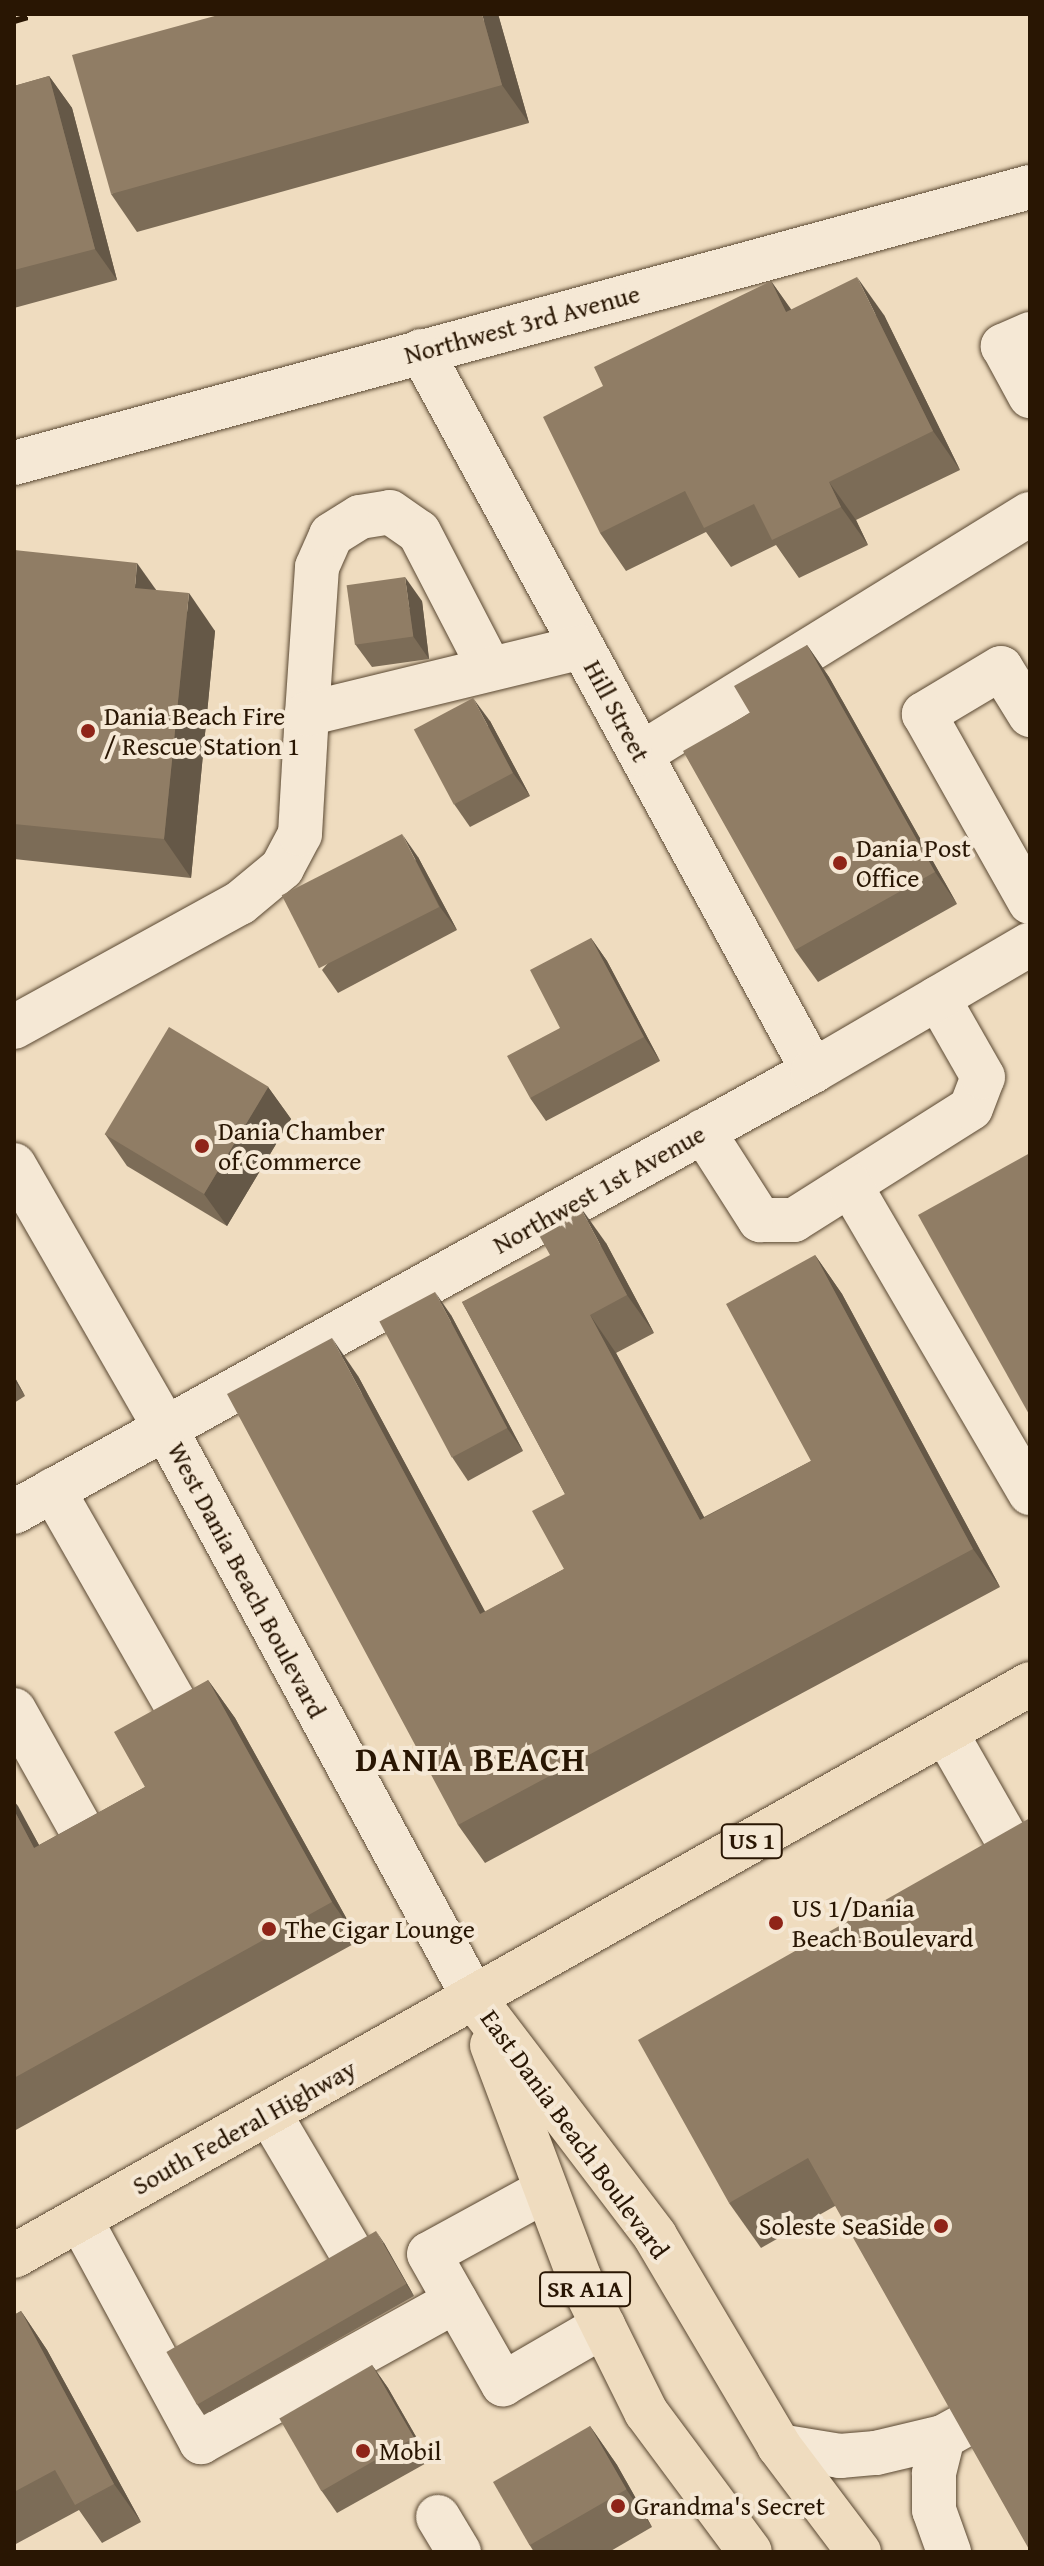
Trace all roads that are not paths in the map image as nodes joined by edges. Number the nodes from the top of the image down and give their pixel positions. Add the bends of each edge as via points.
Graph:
1 (1030, 187) edge
2 (1030, 334) edge
3 (421, 351) junction
4 (1030, 396) edge
5 (14, 463) edge
6 (1030, 514) edge
7 (582, 647) junction
8 (490, 669) junction
9 (307, 714) junction
10 (1030, 715) edge
11 (641, 754) junction
12 (1030, 902) edge
13 (1030, 944) edge
14 (938, 998) junction
15 (14, 1027) edge
16 (813, 1071) junction
17 (703, 1131) junction
18 (14, 1165) edge
19 (850, 1185) junction
20 (165, 1428) junction
21 (53, 1490) junction
22 (1030, 1493) edge
23 (14, 1512) edge
24 (1030, 1684) edge
25 (14, 1710) edge
26 (183, 1717) edge
27 (946, 1733) junction
28 (87, 1840) edge
29 (1030, 1880) edge
30 (474, 1998) junction
31 (269, 2113) junction
32 (546, 2190) junction
33 (80, 2219) junction
34 (14, 2256) edge
35 (355, 2259) edge
36 (455, 2301) junction
37 (603, 2326) junction
38 (779, 2446) junction
39 (741, 2549) edge
40 (859, 2552) edge
41 (949, 2552) edge

1 - 3 street, Northwest 3rd Avenue
2 - 4 street via 1003,346
3 - 5 street, Northwest 3rd Avenue
3 - 7 street, Hill Street
6 - 11 street
7 - 8 street
7 - 11 street, Hill Street
8 - 9 street
8 - 9 street via 419,532 390,512 360,517 331,535 317,567
9 - 15 street via 300,834 282,868 240,903
10 - 12 street via 1001,668 924,714
11 - 16 street, Hill Street
13 - 14 street, Northwest 1st Avenue
14 - 16 street, Northwest 1st Avenue
14 - 19 street via 983,1077 971,1108
16 - 17 street, Northwest 1st Avenue
17 - 19 street via 760,1220 794,1220
17 - 20 street, Northwest 1st Avenue
18 - 20 street, West Dania Beach Boulevard
19 - 22 street
20 - 21 street, Northwest 1st Avenue
20 - 30 street, West Dania Beach Boulevard
21 - 23 street, Northwest 1st Avenue
21 - 26 street
24 - 27 main road, US 1
25 - 28 street
27 - 29 street
27 - 30 main road, US 1
30 - 31 main road, South Federal Highway / US 1
30 - 32 main road, East Dania Beach Boulevard / SR A1A
30 - 38 main road, East Dania Beach Boulevard / SR A1A via 655,2236
31 - 33 main road, South Federal Highway / US 1
31 - 35 street
32 - 36 street via 429,2254
32 - 37 main road, East Dania Beach Boulevard / SR A1A
33 - 34 main road, South Federal Highway / US 1
33 - 36 street via 201,2442 392,2322
36 - 37 street via 503,2384
37 - 39 main road, East Dania Beach Boulevard / SR A1A via 646,2412
38 - 40 main road, East Dania Beach Boulevard / SR A1A
38 - 41 street via 840,2456 876,2453 954,2431 934,2474 934,2510

